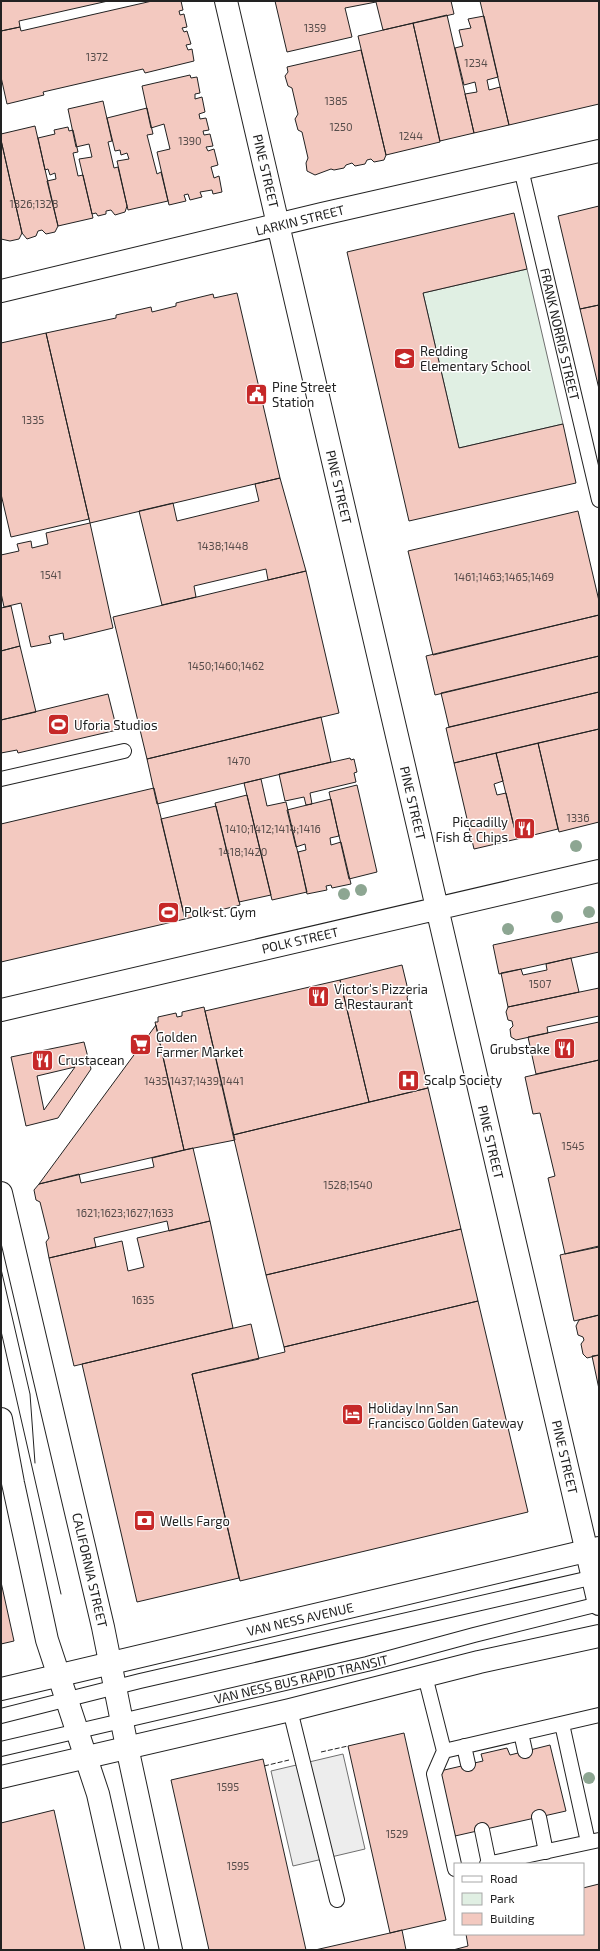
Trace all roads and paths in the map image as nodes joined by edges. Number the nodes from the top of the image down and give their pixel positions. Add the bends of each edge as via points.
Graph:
1 (226, 1) edge
2 (599, 151) edge
3 (522, 169) junction
4 (279, 225) junction
5 (1, 292) edge
6 (599, 500) edge
7 (124, 752) dead end
8 (1, 779) edge
9 (599, 871) edge
10 (437, 908) junction
11 (1, 1010) edge
12 (1, 1193) edge
13 (1, 1419) edge
14 (593, 1550) edge
15 (596, 1577) edge
16 (599, 1604) edge
17 (599, 1636) edge
18 (111, 1663) junction
19 (59, 1676) junction
20 (425, 1676) junction
21 (116, 1687) junction
22 (1, 1689) edge
23 (67, 1699) junction
24 (290, 1710) junction
25 (599, 1715) edge
26 (1, 1716) edge
27 (122, 1721) junction
28 (562, 1724) junction
29 (77, 1731) junction
30 (521, 1733) junction
31 (464, 1746) junction
32 (127, 1747) junction
33 (1, 1749) edge
34 (444, 1751) junction
35 (525, 1751) dead end
36 (85, 1757) junction
37 (468, 1764) dead end
38 (1, 1777) edge
39 (539, 1817) dead end
40 (482, 1830) dead end
41 (594, 1841) edge
42 (546, 1852) junction
43 (488, 1863) edge
44 (493, 1863) edge
45 (454, 1864) edge
46 (337, 1900) dead end
47 (133, 1950) edge
48 (171, 1950) edge

1 - 4 main road, PINE STREET
2 - 3 main road, LARKIN STREET
3 - 4 main road, LARKIN STREET
3 - 6 lane, FRANK NORRIS STREET
4 - 5 main road, LARKIN STREET
4 - 10 main road, PINE STREET
7 - 8 lane
9 - 10 main road, POLK STREET
10 - 11 main road, POLK STREET
10 - 14 main road, PINE STREET
12 - 18 main road, CALIFORNIA STREET
13 - 19 main road via 12,1483 47,1640
14 - 15 main road, PINE STREET
14 - 18 main road, VAN NESS AVENUE
15 - 16 main road, PINE STREET
15 - 21 lane
16 - 27 lane, VAN NESS BUS RAPID TRANSIT via 366,1664
17 - 20 main road
18 - 19 main road, VAN NESS AVENUE
18 - 21 main road, CALIFORNIA STREET
19 - 22 main road, VAN NESS AVENUE
19 - 23 main road
20 - 24 main road
20 - 34 lane
21 - 23 lane
21 - 27 main road, CALIFORNIA STREET
23 - 26 lane
23 - 29 main road
24 - 32 main road
24 - 46 lane
25 - 28 lane
27 - 29 lane, VAN NESS BUS RAPID TRANSIT
27 - 32 main road, CALIFORNIA STREET
28 - 30 lane
28 - 41 lane
29 - 33 lane, VAN NESS BUS RAPID TRANSIT
29 - 36 main road
30 - 31 lane
30 - 35 lane
31 - 34 lane
31 - 37 lane
32 - 36 main road
32 - 48 main road, CALIFORNIA STREET
34 - 45 lane via 434,1774
36 - 38 main road
36 - 47 main road via 98,1794
39 - 42 lane
40 - 43 lane
41 - 42 lane
42 - 44 lane

